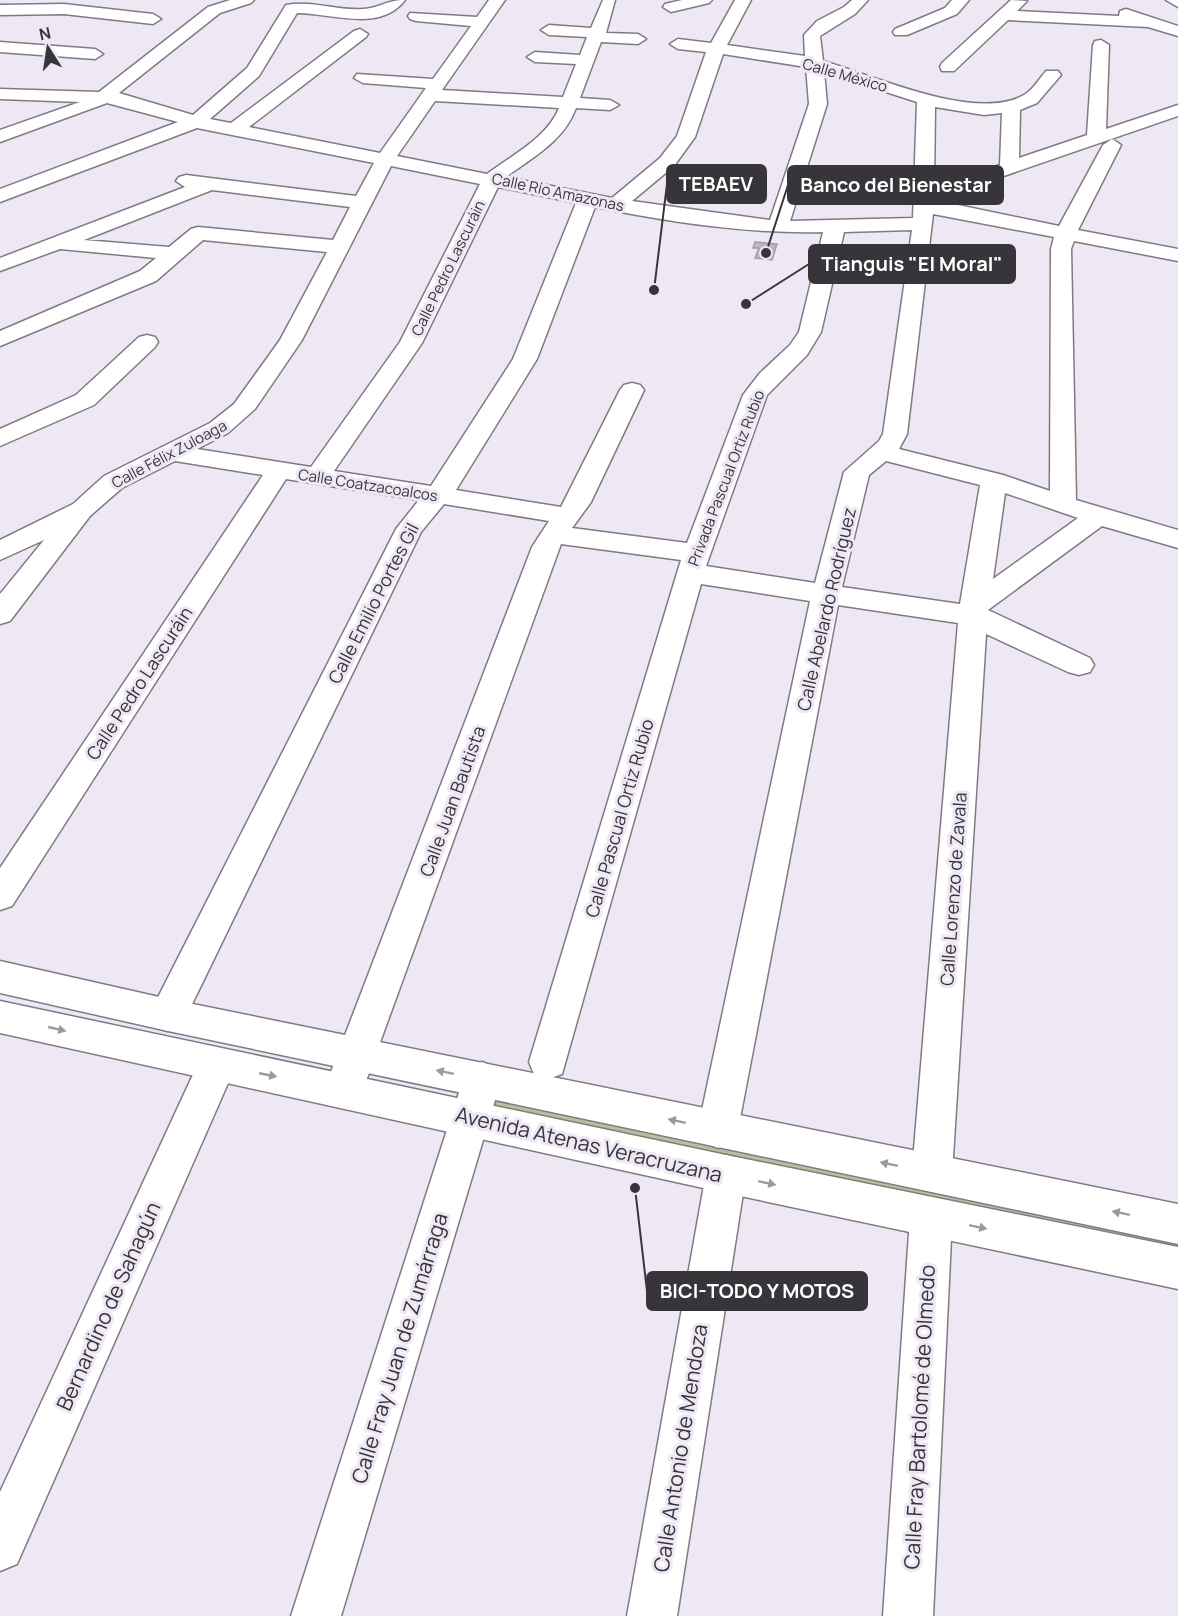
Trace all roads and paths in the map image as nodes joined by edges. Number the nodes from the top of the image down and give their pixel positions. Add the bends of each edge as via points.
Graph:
1 (246, 0) edge
2 (398, 0) edge
3 (497, 0) edge
4 (704, 0) edge
5 (743, 0) edge
6 (856, 0) edge
7 (961, 0) edge
8 (1020, 0) edge
9 (609, 2) dead end
10 (1078, 3) dead end
11 (47, 4) edge
12 (224, 7) junction
13 (671, 7) dead end
14 (0, 10) edge
15 (1003, 15) junction
16 (416, 16) dead end
17 (153, 19) dead end
18 (481, 21) junction
19 (1146, 22) junction
20 (10, 28) dead end
21 (280, 29) junction
22 (549, 30) dead end
23 (1178, 31) edge
24 (901, 32) dead end
25 (360, 34) dead end
26 (597, 35) junction
27 (638, 39) dead end
28 (678, 44) dead end
29 (1101, 45) dead end
30 (0, 46) edge
31 (716, 49) junction
32 (95, 54) dead end
33 (535, 57) dead end
34 (587, 60) junction
35 (816, 64) junction
36 (273, 65) junction
37 (948, 67) dead end
38 (307, 75) junction
39 (1052, 75) dead end
40 (363, 78) dead end
41 (432, 90) junction
42 (0, 94) edge
43 (105, 96) junction
44 (926, 99) junction
45 (569, 103) junction
46 (610, 105) dead end
47 (1011, 106) junction
48 (1178, 110) edge
49 (196, 122) junction
50 (234, 130) junction
51 (0, 136) edge
52 (1104, 142) junction
53 (386, 158) junction
54 (1009, 166) junction
55 (170, 178) dead end
56 (492, 178) junction
57 (207, 185) junction
58 (0, 196) edge
59 (588, 199) junction
60 (364, 203) junction
61 (616, 205) junction
62 (923, 209) junction
63 (778, 227) junction
64 (835, 227) junction
65 (1066, 233) junction
66 (55, 244) junction
67 (341, 247) junction
68 (176, 254) junction
69 (1178, 255) edge
70 (0, 265) edge
71 (0, 339) edge
72 (147, 342) dead end
73 (632, 390) dead end
74 (0, 438) edge
75 (169, 452) junction
76 (882, 452) junction
77 (278, 471) junction
78 (317, 477) junction
79 (994, 481) junction
80 (436, 496) junction
81 (1063, 504) junction
82 (82, 510) junction
83 (1098, 516) junction
84 (560, 525) junction
85 (1178, 539) edge
86 (0, 551) edge
87 (694, 563) junction
88 (826, 593) junction
89 (974, 611) junction
90 (0, 614) edge
91 (1079, 665) dead end
92 (0, 896) edge
93 (0, 977) edge
94 (168, 1015) junction
95 (0, 1017) edge
96 (358, 1054) junction
97 (548, 1062) dead end
98 (217, 1065) junction
99 (344, 1090) junction
100 (477, 1099) junction
101 (718, 1129) junction
102 (932, 1173) junction
103 (726, 1174) junction
104 (930, 1218) junction
105 (1178, 1224) edge
106 (1178, 1268) edge
107 (0, 1547) edge
108 (316, 1616) edge
109 (652, 1616) edge
110 (908, 1616) edge

1 - 12 street
2 - 21 street via 380,12 292,8
3 - 18 street, Calle Félix Zuloaga
4 - 13 street
5 - 31 street
6 - 35 street via 851,10 814,31
7 - 24 street via 951,11
8 - 15 street
9 - 26 street, Calle Pedro Lascuráin
10 - 19 street
11 - 14 street
11 - 17 street
11 - 20 street
12 - 21 street
12 - 43 street via 214,10
15 - 19 street
15 - 37 street
16 - 18 street
18 - 41 street, Calle Félix Zuloaga
19 - 23 street
21 - 36 street
22 - 26 street
25 - 38 street
26 - 27 street
26 - 34 street, Calle Pedro Lascuráin
28 - 31 street, Calle México
29 - 52 street
30 - 32 street
31 - 35 street, Calle México
31 - 61 street via 678,150
33 - 34 street
34 - 45 street, Calle Pedro Lascuráin
35 - 44 street, Calle México
35 - 63 street via 818,104
36 - 38 street
36 - 49 street via 243,82
38 - 50 street
39 - 47 street via 1032,98
40 - 41 street
41 - 45 street
41 - 53 street, Calle Félix Zuloaga
42 - 43 street, Calle Río Amazonas
43 - 49 street, Calle Río Amazonas
43 - 51 street via 91,105
44 - 47 street, Calle México via 966,107
44 - 62 street, Calle Abelardo Rodríguez
45 - 46 street
45 - 56 street, Calle Pedro Lascuráin via 557,129
47 - 54 street
48 - 52 street
49 - 50 street, Calle Río Amazonas
49 - 58 street
50 - 53 street, Calle Río Amazonas
52 - 54 street
52 - 65 street
53 - 56 street, Calle Río Amazonas
53 - 60 street, Calle Félix Zuloaga
54 - 62 street
55 - 57 street
56 - 59 street, Calle Río Amazonas
56 - 78 street, Calle Pedro Lascuráin via 411,343
57 - 60 street
57 - 66 street
59 - 61 street, Calle Río Amazonas
59 - 80 street, Calle Emilio Portes Gil via 525,359
60 - 67 street, Calle Félix Zuloaga
61 - 63 street, Calle Río Amazonas
62 - 64 street, Calle Río Amazonas
62 - 65 street, Calle Río Amazonas
62 - 76 street, Calle Abelardo Rodríguez via 895,434
63 - 64 street, Calle Río Amazonas
64 - 87 street, Privada Pascual Ortiz Rubio via 807,338 755,395
65 - 69 street, Calle Río Amazonas
65 - 81 street via 1061,249
66 - 68 street
66 - 70 street
67 - 68 street via 198,233
67 - 75 street, Calle Félix Zuloaga via 291,340 243,409 219,428
68 - 71 street via 148,276
72 - 74 street via 85,400
73 - 84 street, Calle Juan Bautista via 578,502
75 - 77 street, Calle Coatzacoalcos
75 - 82 street, Calle Félix Zuloaga via 113,482
76 - 79 street
76 - 88 street, Calle Abelardo Rodríguez via 857,472
77 - 78 street, Calle Coatzacoalcos
77 - 92 street, Calle Pedro Lascuráin
78 - 80 street, Calle Coatzacoalcos
79 - 81 street
79 - 89 street, Calle Lorenzo de Zavala
80 - 84 street, Calle Coatzacoalcos
80 - 94 street, Calle Emilio Portes Gil via 409,530
81 - 83 street
82 - 86 street, Calle Félix Zuloaga
82 - 90 street
83 - 85 street
83 - 89 street
84 - 87 street, Calle Coatzacoalcos
84 - 96 street, Calle Juan Bautista
87 - 88 street, Calle Coatzacoalcos
87 - 97 street, Calle Pascual Ortiz Rubio
88 - 89 street, Calle Coatzacoalcos
88 - 101 street, Calle Abelardo Rodríguez
89 - 91 street, Calle Coatzacoalcos
89 - 102 street, Calle Lorenzo de Zavala
93 - 94 street, Avenida Atenas Veracruzana
94 - 96 street, Avenida Atenas Veracruzana
95 -> 98 street, Avenida Atenas Veracruzana
96 - 99 street, Calle Juan Bautista
100 -> 96 street, Avenida Atenas Veracruzana
98 -> 99 street, Avenida Atenas Veracruzana
98 - 107 street, Bernardino de Sahagún
99 - 100 street, Avenida Atenas Veracruzana
101 -> 100 street, Avenida Atenas Veracruzana
100 - 103 street, Avenida Atenas Veracruzana
100 - 108 street, Calle Fray Juan de Zumárraga
102 -> 101 street, Avenida Atenas Veracruzana
105 -> 102 street, Avenida Atenas Veracruzana
103 -> 104 street, Avenida Atenas Veracruzana
103 - 109 street, Calle Antonio de Mendoza
104 -> 106 street, Avenida Atenas Veracruzana
104 - 110 street, Calle Fray Bartolomé de Olmedo

